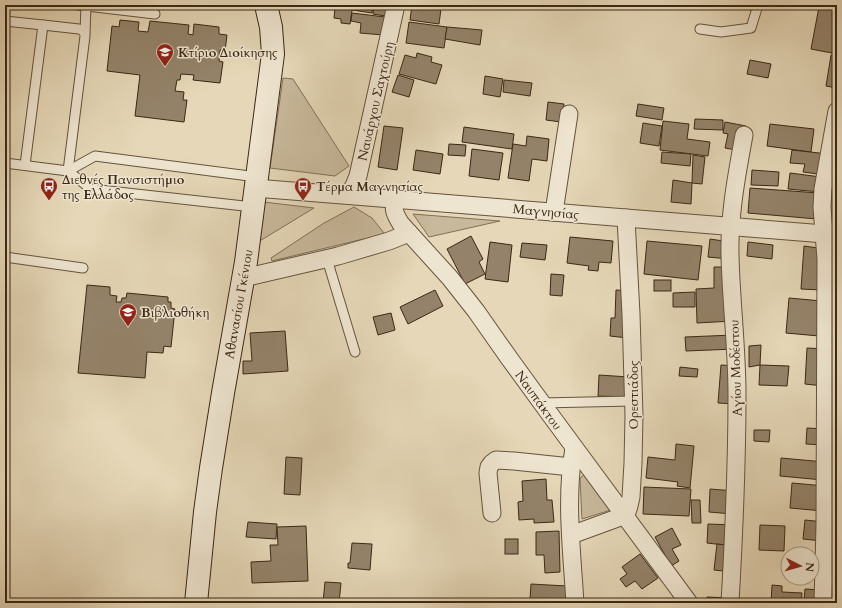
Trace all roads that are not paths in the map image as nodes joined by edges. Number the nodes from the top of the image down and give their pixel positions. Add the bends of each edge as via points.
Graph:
1 (83, 5) edge
2 (266, 5) edge
3 (396, 5) edge
4 (758, 5) edge
5 (155, 14) dead end
6 (5, 21) edge
7 (42, 25) junction
8 (700, 29) dead end
9 (85, 33) junction
10 (837, 110) edge
11 (569, 114) dead end
12 (744, 135) dead end
13 (5, 163) edge
14 (25, 165) junction
15 (68, 171) junction
16 (255, 191) junction
17 (348, 195) junction
18 (397, 199) junction
19 (554, 212) junction
20 (626, 218) junction
21 (731, 226) junction
22 (409, 233) junction
23 (830, 234) edge
24 (5, 257) edge
25 (327, 259) junction
26 (83, 268) dead end
27 (243, 278) junction
28 (355, 352) dead end
29 (634, 400) junction
30 (541, 403) junction
31 (574, 448) junction
32 (571, 467) junction
33 (492, 513) dead end
34 (623, 516) junction
35 (571, 535) junction
36 (196, 603) edge
37 (575, 603) edge
38 (689, 603) edge
39 (730, 603) edge
40 (823, 603) edge

1 - 5 lane
1 - 9 lane
2 - 16 street, Αθανασίου Γκένιου via 273,54
3 - 17 street, Ναυάρχου Σαχτούρη via 358,176
4 - 8 lane via 752,28 721,32
6 - 7 lane
7 - 9 lane via 79,28
7 - 14 lane
9 - 15 lane
10 - 23 street via 822,197 822,216
11 - 19 street
12 - 21 street, Αγίου Μοδέστου via 734,190
13 - 14 lane
14 - 15 lane
15 - 16 lane via 91,189
15 - 16 lane via 95,156
16 - 17 street, Μαγνησίας
16 - 27 street, Αθανασίου Γκένιου
17 - 18 street, Μαγνησίας
18 - 19 street, Μαγνησίας
18 - 22 street, Ναυπάκτου via 395,213
19 - 20 street, Μαγνησίας
20 - 21 street, Μαγνησίας
20 - 29 street, Ορεστιάδος
21 - 23 street, Μαγνησίας
21 - 39 street, Αγίου Μοδέστου via 737,394
22 - 25 street
22 - 30 street, Ναυπάκτου via 476,311
23 - 40 street via 826,259 826,525
24 - 26 lane
25 - 27 street
25 - 28 lane
27 - 36 street, Αθανασίου Γκένιου via 211,468
29 - 30 lane
29 - 34 street, Ορεστιάδος via 631,497 627,512
30 - 31 street, Ναυπάκτου
31 - 32 street
31 - 34 street, Ναυπάκτου
32 - 33 street via 496,460 489,467 488,473
32 - 35 street
34 - 35 street
34 - 38 street, Ναυπάκτου
35 - 37 street

